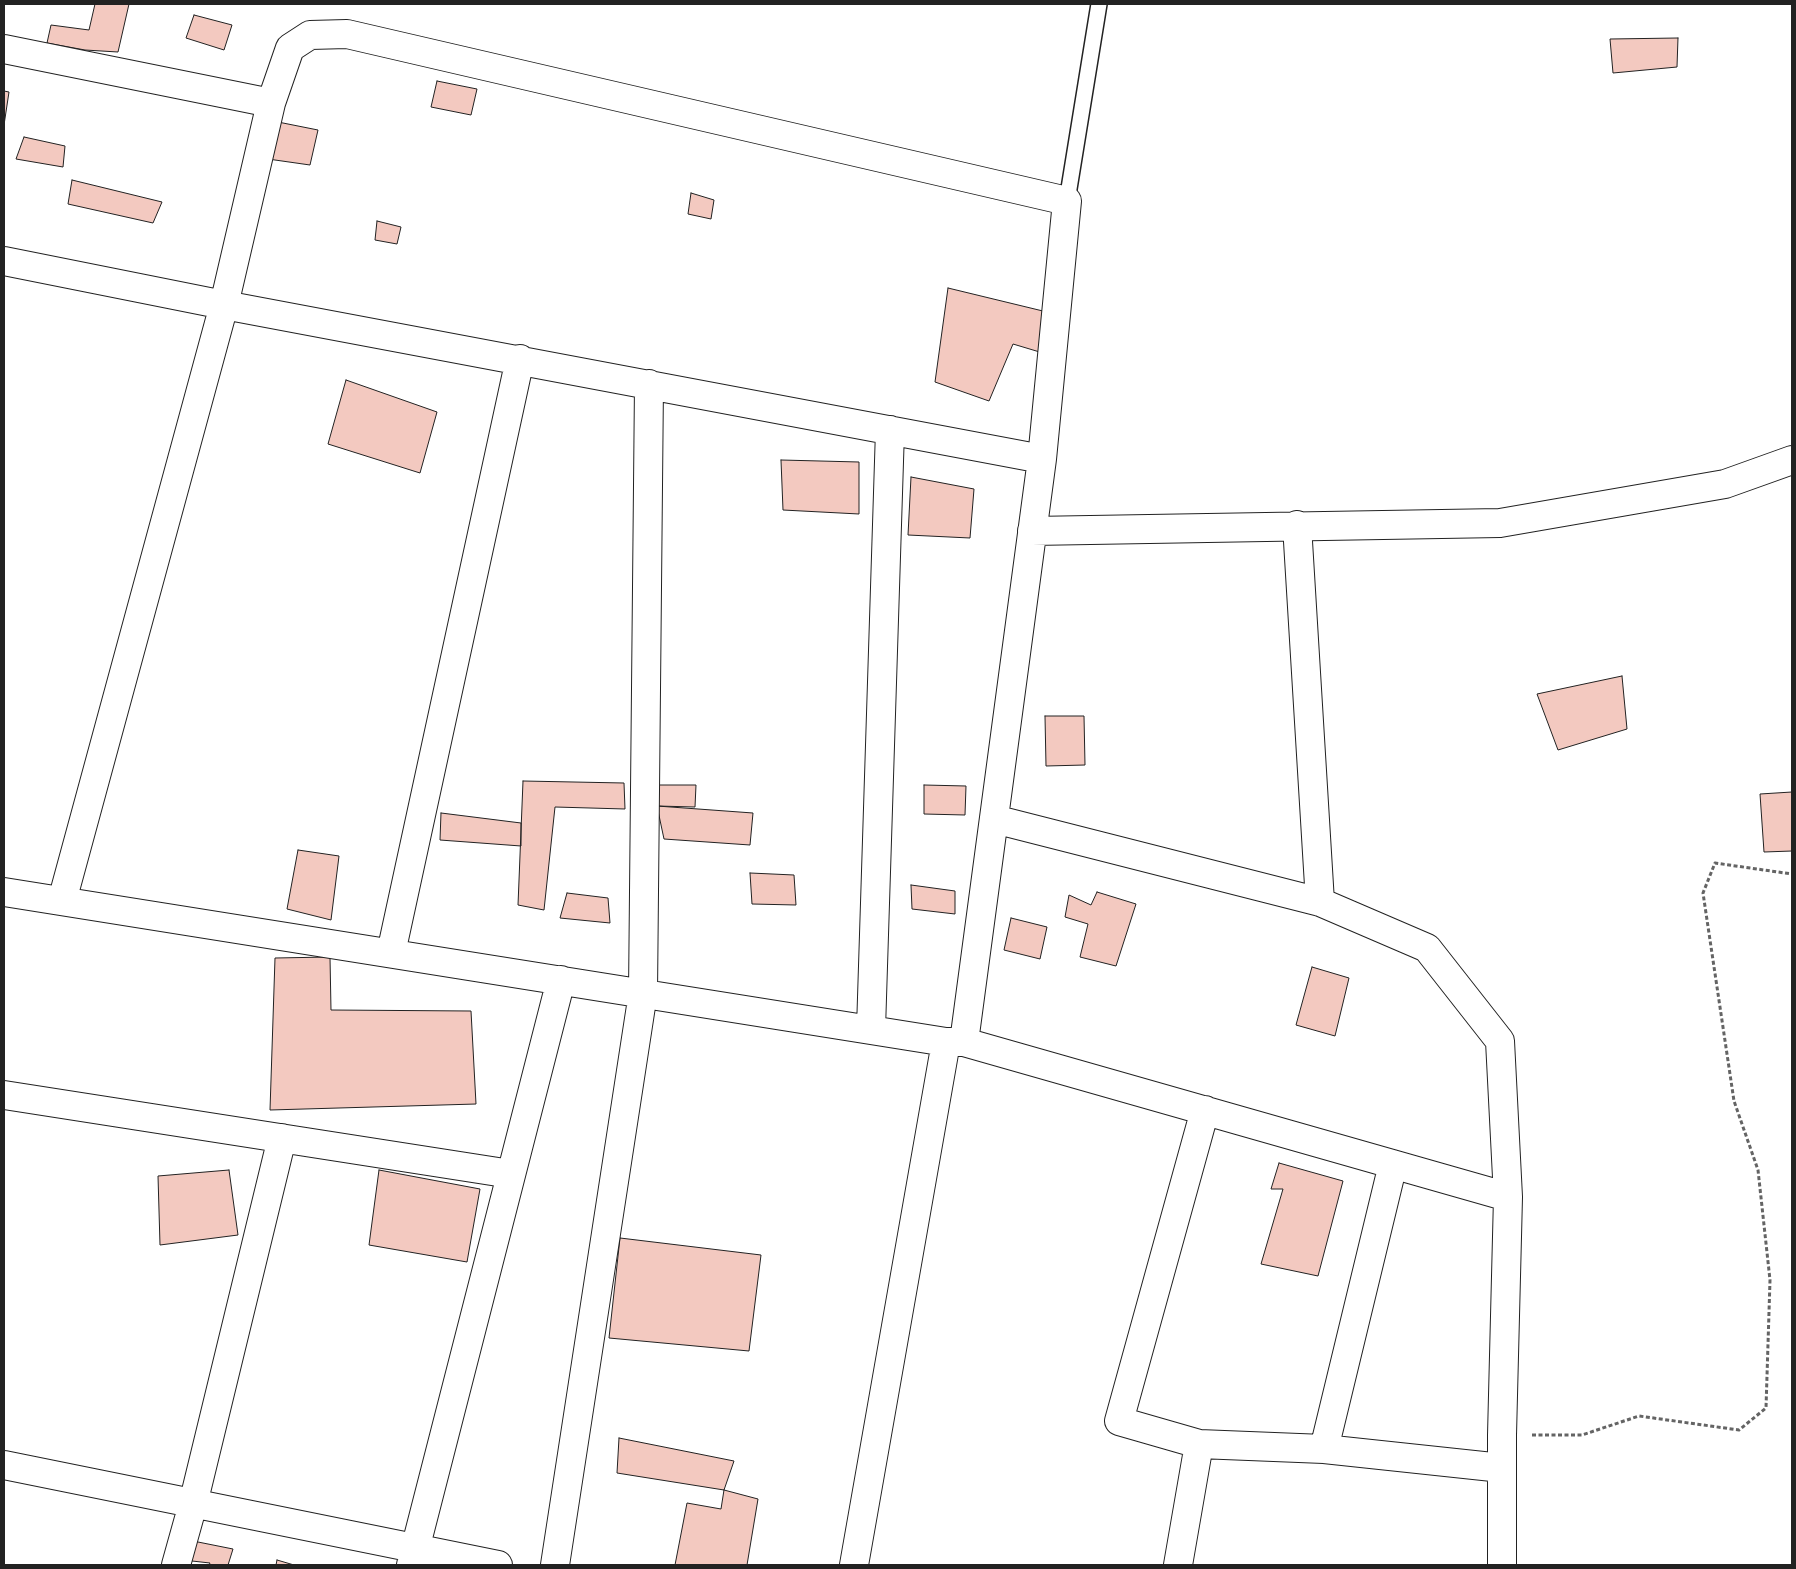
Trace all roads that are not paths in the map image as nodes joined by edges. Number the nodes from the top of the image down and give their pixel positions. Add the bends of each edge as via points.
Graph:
1 (1099, 4) edge
2 (4, 49) edge
3 (271, 103) junction
4 (1067, 201) junction
5 (4, 261) edge
6 (224, 305) junction
7 (520, 359) junction
8 (649, 384) junction
9 (890, 430) junction
10 (1042, 459) junction
11 (1792, 460) edge
12 (1297, 525) junction
13 (1032, 530) junction
14 (994, 819) junction
15 (4, 892) edge
16 (62, 901) junction
17 (1320, 902) junction
18 (391, 953) junction
19 (561, 980) junction
20 (643, 993) junction
21 (871, 1030) junction
22 (955, 1042) junction
23 (4, 1095) edge
24 (1205, 1110) junction
25 (282, 1138) junction
26 (1393, 1164) junction
27 (511, 1174) junction
28 (1508, 1198) junction
29 (1199, 1444) junction
30 (1324, 1449) junction
31 (4, 1465) edge
32 (1502, 1468) junction
33 (193, 1504) junction
34 (413, 1557) edge
35 (176, 1565) edge
36 (498, 1565) edge
37 (555, 1565) edge
38 (854, 1565) edge
39 (1178, 1565) edge
40 (1502, 1565) edge

1 - 4 lane
2 - 3 street
3 - 4 street via 290,48 310,35 347,34
3 - 6 street
4 - 10 street
5 - 6 street
6 - 7 street
6 - 16 street
7 - 8 street
7 - 18 street
8 - 9 street
8 - 20 street
9 - 10 street
9 - 21 street
10 - 13 street
11 - 12 street via 1725,484 1500,523
12 - 13 street
12 - 17 street
13 - 14 street
14 - 17 street
14 - 22 street
15 - 16 street
16 - 18 street
17 - 28 street via 1428,948 1500,1042
18 - 19 street
19 - 20 street
19 - 27 street
20 - 21 street
20 - 37 street
21 - 22 street
22 - 24 street
22 - 38 street
23 - 25 street
24 - 26 street
24 - 29 street via 1119,1420
25 - 27 street
25 - 33 street
26 - 28 street
26 - 30 street
27 - 34 street
28 - 32 street
29 - 30 street
29 - 39 street
30 - 32 street
31 - 33 street
32 - 40 street
33 - 34 street
33 - 35 street
34 - 36 street

